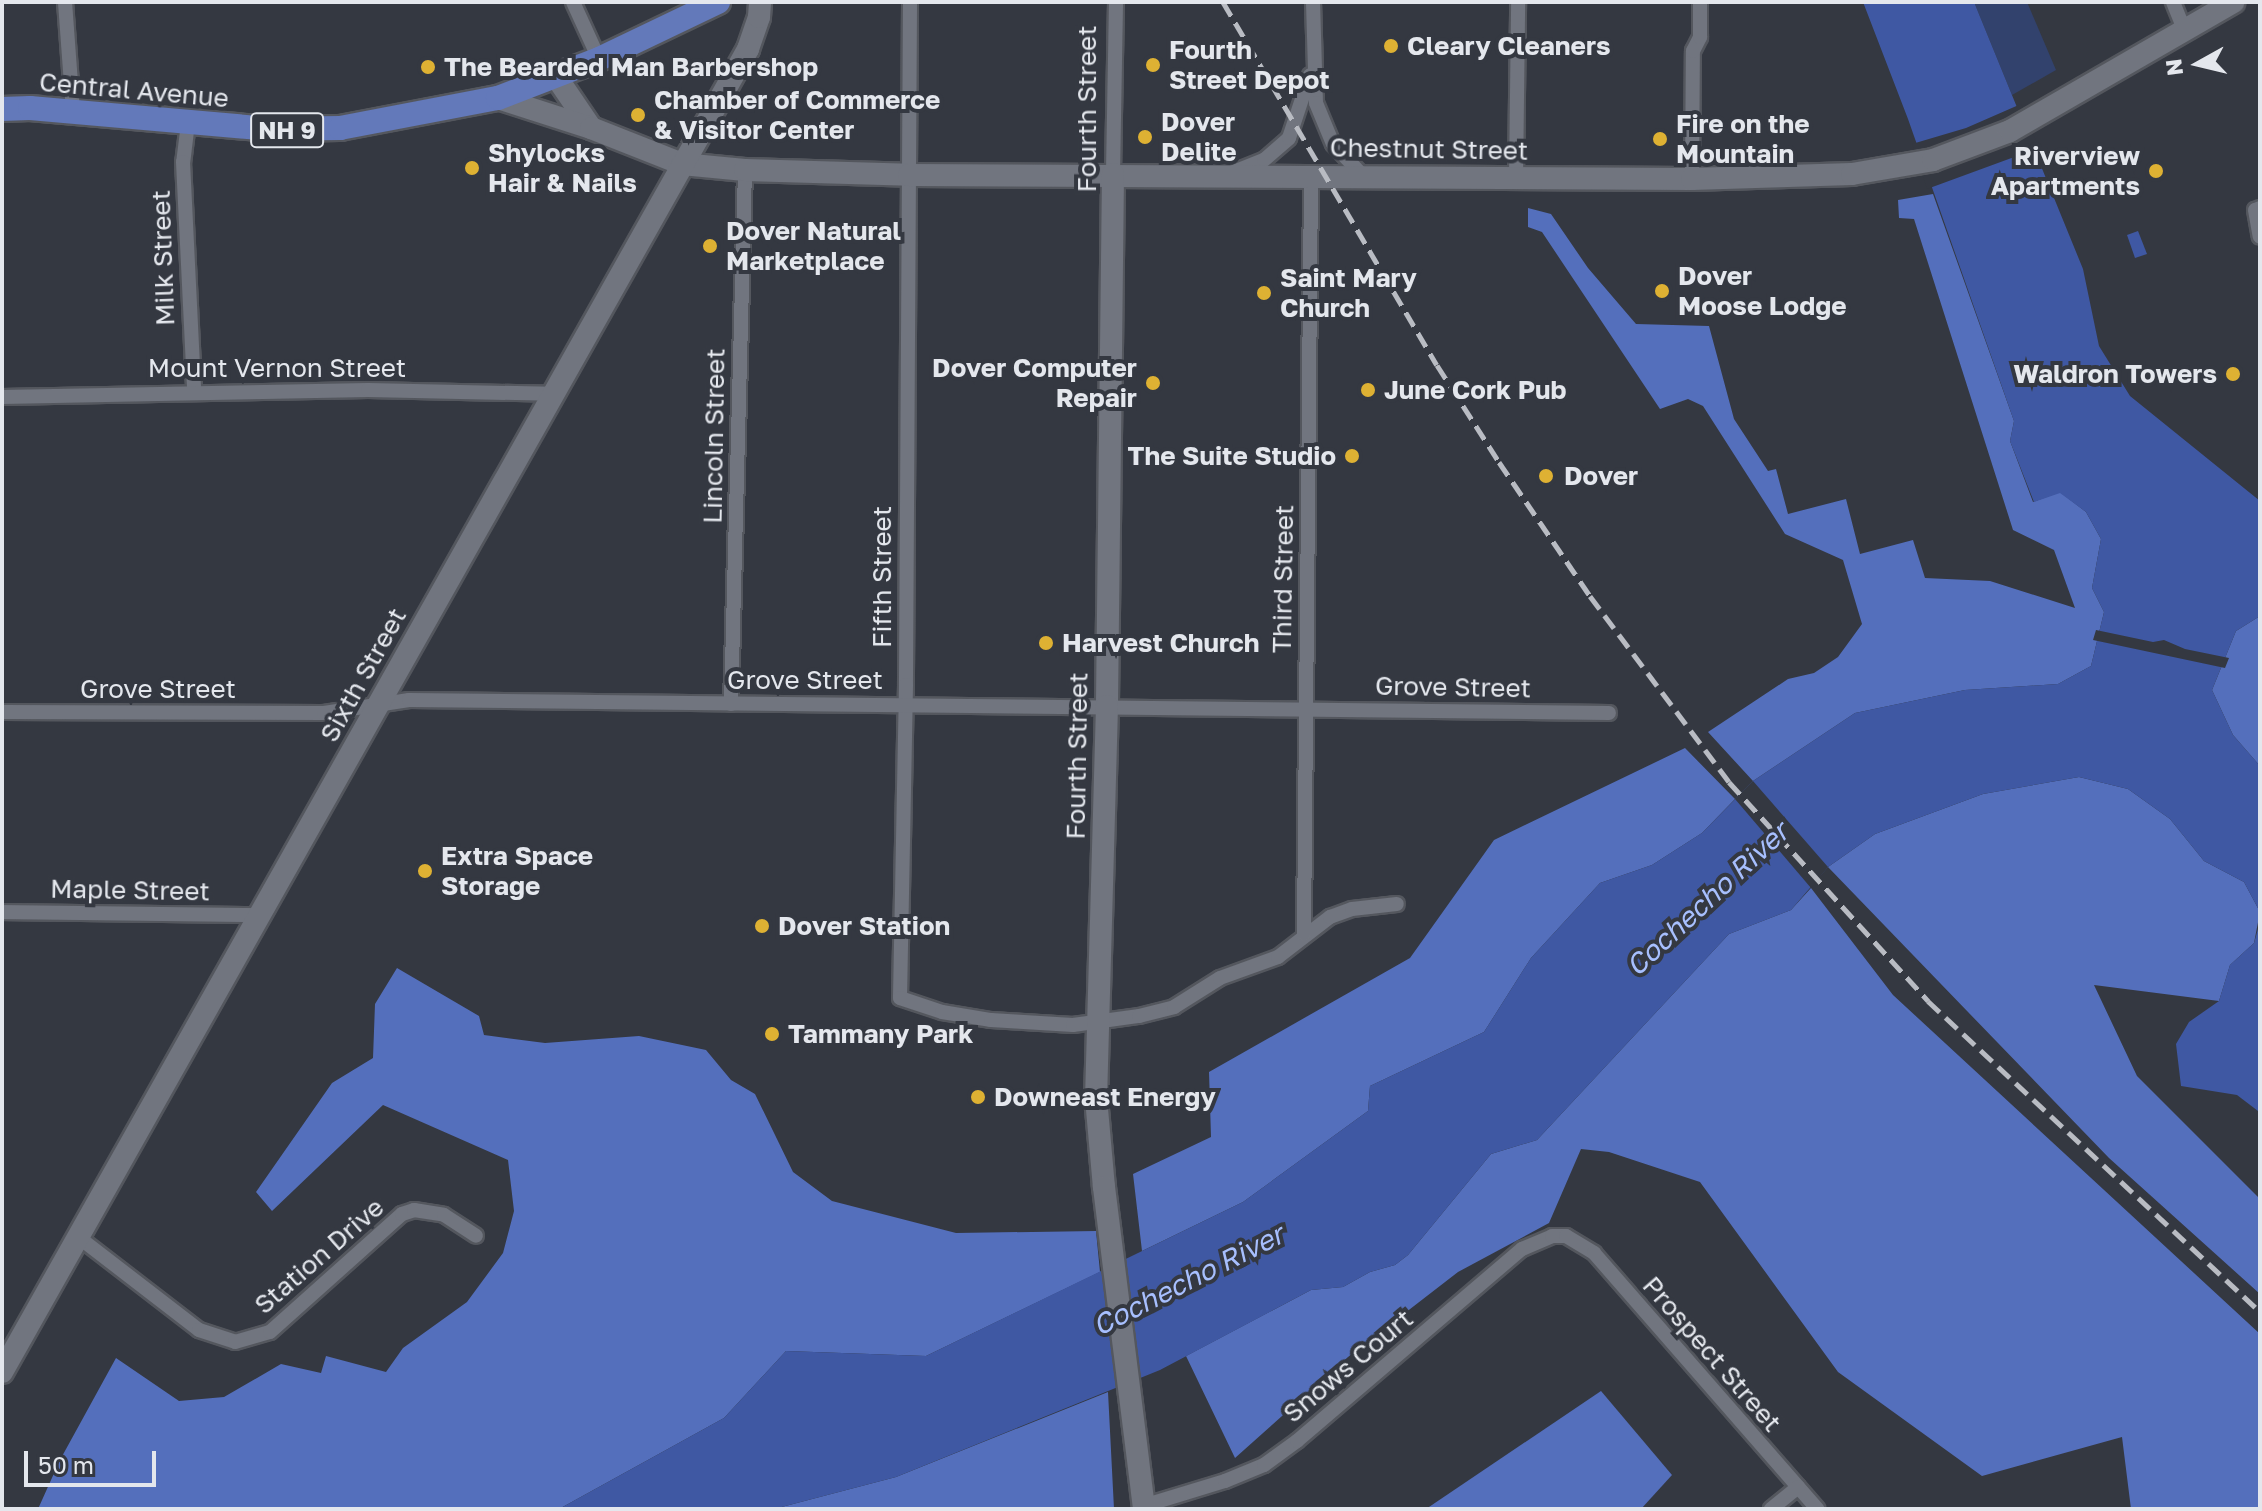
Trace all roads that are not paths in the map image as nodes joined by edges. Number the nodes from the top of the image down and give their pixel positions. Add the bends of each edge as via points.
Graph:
1 (65, 2) edge
2 (573, 2) edge
3 (718, 2) edge
4 (760, 2) edge
5 (910, 2) edge
6 (1116, 2) edge
7 (1313, 2) edge
8 (1518, 2) edge
9 (1700, 2) edge
10 (2173, 2) edge
11 (2233, 2) edge
12 (2185, 31) junction
13 (599, 59) junction
14 (1313, 67) junction
15 (557, 78) junction
16 (498, 98) junction
17 (2, 109) edge
18 (73, 112) junction
19 (188, 123) junction
20 (591, 128) junction
21 (682, 164) junction
22 (745, 170) junction
23 (1113, 174) junction
24 (1225, 175) junction
25 (1311, 176) junction
26 (1363, 176) junction
27 (1516, 178) junction
28 (1692, 179) junction
29 (908, 186) junction
30 (2257, 209) edge
31 (2260, 237) edge
32 (194, 391) junction
33 (552, 394) junction
34 (2, 397) edge
35 (731, 704) junction
36 (905, 705) junction
37 (377, 706) junction
38 (1107, 706) junction
39 (1305, 709) junction
40 (2, 712) edge
41 (1609, 713) dead end
42 (1397, 904) dead end
43 (2, 912) edge
44 (258, 915) junction
45 (1304, 934) junction
46 (1098, 1023) junction
47 (77, 1236) junction
48 (476, 1236) dead end
49 (1566, 1236) joint
50 (2, 1372) edge
51 (1798, 1487) junction
52 (1144, 1507) edge
53 (1771, 1509) edge
54 (1817, 1509) edge

1 - 18 street
2 - 13 street
3 - 13 main road, Central Avenue / NH 9
4 - 21 street, Sixth Street via 748,49
5 - 29 street, Fifth Street
6 - 23 street, Fourth Street
7 - 14 street
8 - 27 street
9 - 28 street via 1700,37 1693,51
10 - 12 street
11 - 12 street, Chestnut Street
12 - 28 street, Chestnut Street via 1985,142 1905,167 1852,174
13 - 15 main road, Central Avenue / NH 9
14 - 24 street via 1289,138 1264,160
14 - 26 street via 1323,126
15 - 16 main road, Central Avenue / NH 9
15 - 20 street
16 - 19 main road, Central Avenue / NH 9 via 340,128 300,131
16 - 20 street, Chestnut Street
17 - 18 main road, Central Avenue / NH 9
18 - 19 main road, Central Avenue / NH 9
19 - 32 street, Milk Street via 183,162
20 - 21 street, Chestnut Street
21 - 22 street, Chestnut Street
21 - 33 street, Sixth Street
22 - 29 street, Chestnut Street
22 - 35 street, Lincoln Street
23 - 24 street, Chestnut Street
23 - 29 street, Chestnut Street
23 - 38 street, Fourth Street
24 - 25 street, Chestnut Street
25 - 26 street, Chestnut Street
25 - 39 street, Third Street
26 - 27 street, Chestnut Street
27 - 28 street, Chestnut Street
29 - 36 street, Fifth Street
30 - 31 street
32 - 33 street, Mount Vernon Street
32 - 34 street, Mount Vernon Street
33 - 37 street, Sixth Street
35 - 36 street, Grove Street
35 - 37 street, Grove Street via 409,700
36 - 38 street, Grove Street
36 - 46 street, Fifth Street via 900,998 991,1020
37 - 40 street, Grove Street via 324,713
37 - 44 street, Sixth Street
38 - 39 street, Grove Street
38 - 46 street, Fourth Street
39 - 41 street, Grove Street
39 - 45 street, Third Street
42 - 45 street via 1352,909
43 - 44 street, Maple Street
44 - 47 street, Sixth Street
45 - 46 street via 1278,957 1220,978 1174,1007
46 - 52 street, Fourth Street via 1098,1130
47 - 48 street, Station Drive via 199,1330 235,1342 270,1332 402,1214 414,1210 444,1215
47 - 50 street, Sixth Street
49 - 51 street, Prospect Street via 1594,1253
49 - 52 street, Snows Court via 1522,1249 1264,1465
51 - 53 street
51 - 54 street, Prospect Street

